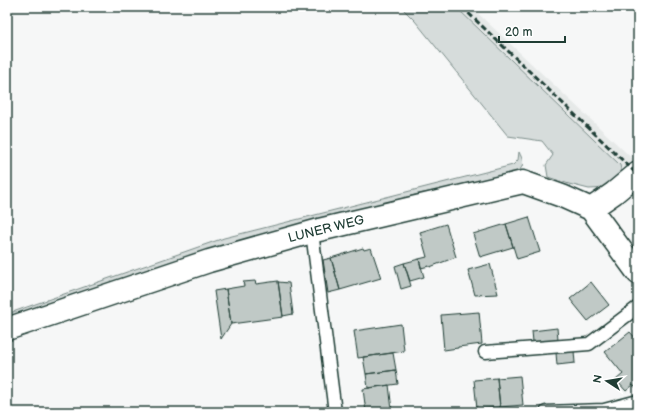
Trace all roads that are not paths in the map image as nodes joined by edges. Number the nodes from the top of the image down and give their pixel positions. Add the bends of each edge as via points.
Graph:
1 (638, 174) edge
2 (591, 210) junction
3 (312, 232) junction
4 (638, 273) edge
5 (638, 307) edge
6 (7, 329) edge
7 (485, 352) dead end
8 (638, 401) edge
9 (335, 412) edge
10 (546, 412) edge

1 - 2 street
2 - 3 street, LUNER WEG via 523,182
2 - 4 street
3 - 6 street, LUNER WEG via 209,261
3 - 9 lane
5 - 7 lane via 589,344
8 - 10 lane via 604,410

